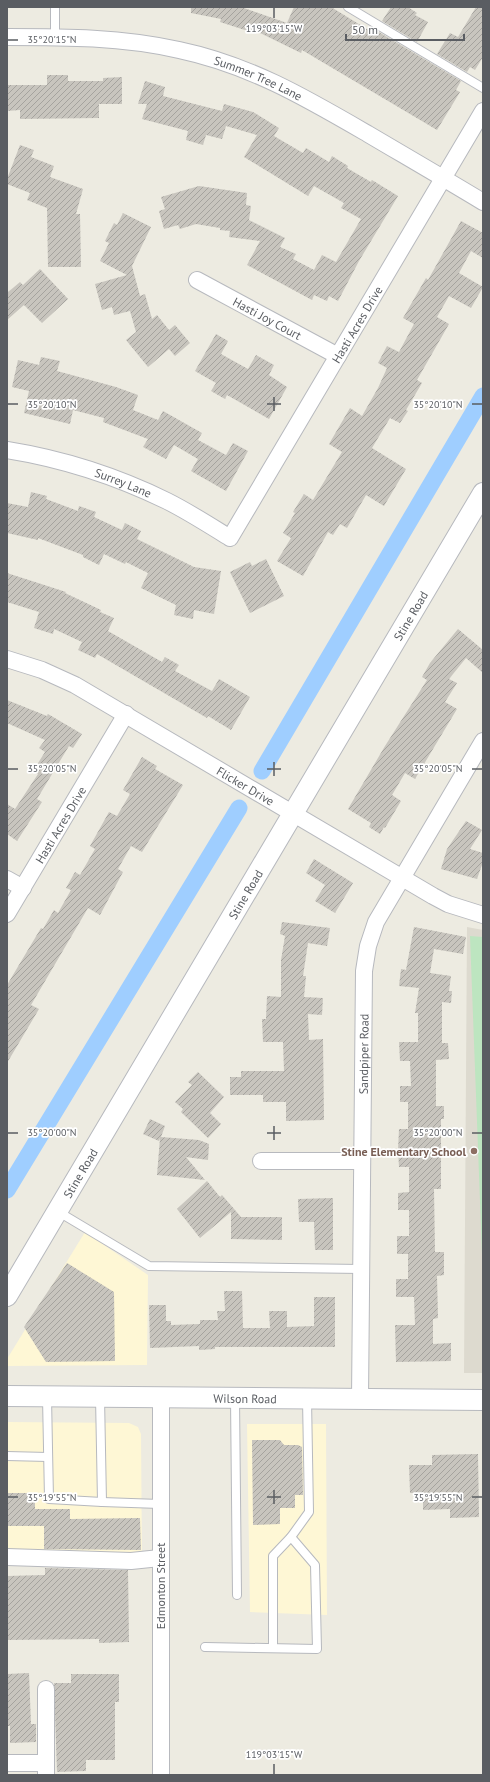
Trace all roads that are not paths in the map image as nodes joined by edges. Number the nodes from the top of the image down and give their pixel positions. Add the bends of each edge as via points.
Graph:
1 (55, 7) edge
2 (348, 7) edge
3 (7, 37) edge
4 (55, 37) junction
5 (483, 88) edge
6 (483, 111) edge
7 (443, 178) junction
8 (483, 202) edge
9 (197, 280) dead end
10 (338, 356) junction
11 (7, 450) edge
12 (483, 493) edge
13 (230, 538) joint
14 (7, 659) edge
15 (126, 714) junction
16 (483, 740) edge
17 (293, 813) junction
18 (402, 878) junction
19 (7, 879) edge
20 (23, 888) junction
21 (7, 914) edge
22 (483, 915) edge
23 (261, 1161) dead end
24 (362, 1161) junction
25 (57, 1211) junction
26 (361, 1269) junction
27 (7, 1296) edge
28 (7, 1396) edge
29 (47, 1397) junction
30 (100, 1397) junction
31 (161, 1398) junction
32 (235, 1398) junction
33 (307, 1399) junction
34 (360, 1399) junction
35 (483, 1400) edge
36 (7, 1456) edge
37 (48, 1457) junction
38 (102, 1502) junction
39 (160, 1504) junction
40 (291, 1537) junction
41 (7, 1557) edge
42 (160, 1558) junction
43 (237, 1595) dead end
44 (205, 1647) dead end
45 (273, 1648) junction
46 (46, 1689) dead end
47 (7, 1763) edge
48 (46, 1769) edge
49 (161, 1775) edge

1 - 4 lane
2 - 5 lane
3 - 4 street, Summer Tree Lane
4 - 7 street, Summer Tree Lane via 135,42 222,61 303,96
6 - 7 street, Hasti Acres Drive
7 - 8 street, Summer Tree Lane
7 - 10 street, Hasti Acres Drive
9 - 10 street, Hasti Joy Court
10 - 13 street, Hasti Acres Drive
11 - 13 street, Surrey Lane via 79,466 124,482 168,501
12 - 17 street, Stine Road
14 - 15 street, Flicker Drive via 42,670 75,685
15 - 17 street, Flicker Drive
15 - 20 street, Hasti Acres Drive
16 - 18 street, Sandpiper Road
17 - 18 street, Flicker Drive
17 - 25 street, Stine Road
18 - 22 street, Flicker Drive via 448,904
18 - 24 street, Sandpiper Road via 376,922 368,946 364,971
19 - 20 street
20 - 21 street, Hasti Acres Drive
23 - 24 street
24 - 26 street, Sandpiper Road
25 - 26 lane via 149,1266
25 - 27 street, Stine Road
26 - 34 street, Sandpiper Road
28 - 29 street, Wilson Road
29 - 30 street, Wilson Road
29 - 37 lane
30 - 31 street, Wilson Road
30 - 38 lane
31 - 32 street, Wilson Road
31 - 39 street, Edmonton Street
32 - 33 street, Wilson Road
32 - 43 lane
33 - 34 street, Wilson Road
33 - 40 lane via 309,1512
34 - 35 street, Wilson Road
36 - 37 lane
37 - 38 lane via 49,1499
38 - 39 lane
39 - 42 street, Edmonton Street
40 - 45 lane via 274,1556
40 - 45 lane via 315,1565 317,1648
41 - 42 street via 131,1561
42 - 49 street, Edmonton Street
44 - 45 lane
46 - 48 street
47 - 48 street

